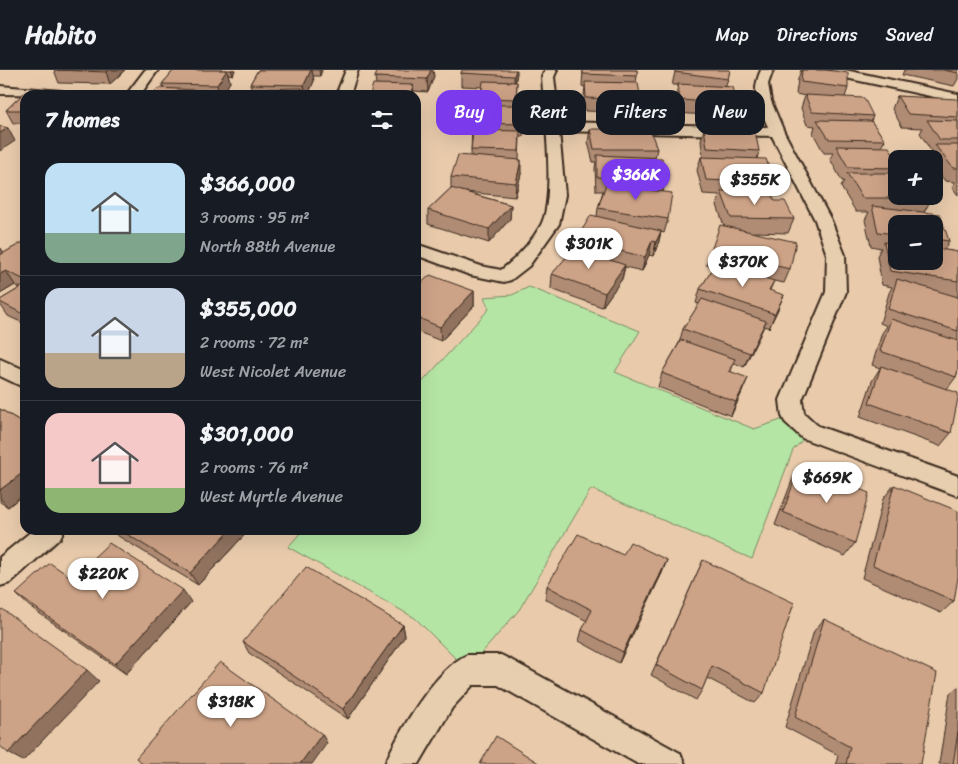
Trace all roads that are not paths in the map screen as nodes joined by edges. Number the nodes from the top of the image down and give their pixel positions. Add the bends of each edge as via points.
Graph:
1 (152, 70) edge
2 (352, 70) edge
3 (551, 70) edge
4 (767, 70) edge
5 (827, 70) edge
6 (0, 90) edge
7 (137, 90) edge
8 (345, 90) edge
9 (549, 90) edge
10 (20, 92) edge
11 (958, 98) edge
12 (586, 127) edge
13 (776, 132) junction
14 (553, 135) edge
15 (421, 251) edge
16 (0, 366) edge
17 (20, 377) edge
18 (958, 486) edge
19 (45, 535) edge
20 (0, 574) edge
21 (401, 764) edge
22 (669, 764) edge

1 - 7 street
2 - 8 street
3 - 9 street
4 - 13 street via 762,84 764,101
5 - 11 street
6 - 10 street
12 - 13 street
13 - 18 street via 823,220 836,254 836,292 791,400 793,416 810,432
14 - 15 street via 557,195 550,224 524,262 504,276 477,271
16 - 17 street
19 - 20 street
21 - 22 street via 441,697 467,670 501,670

